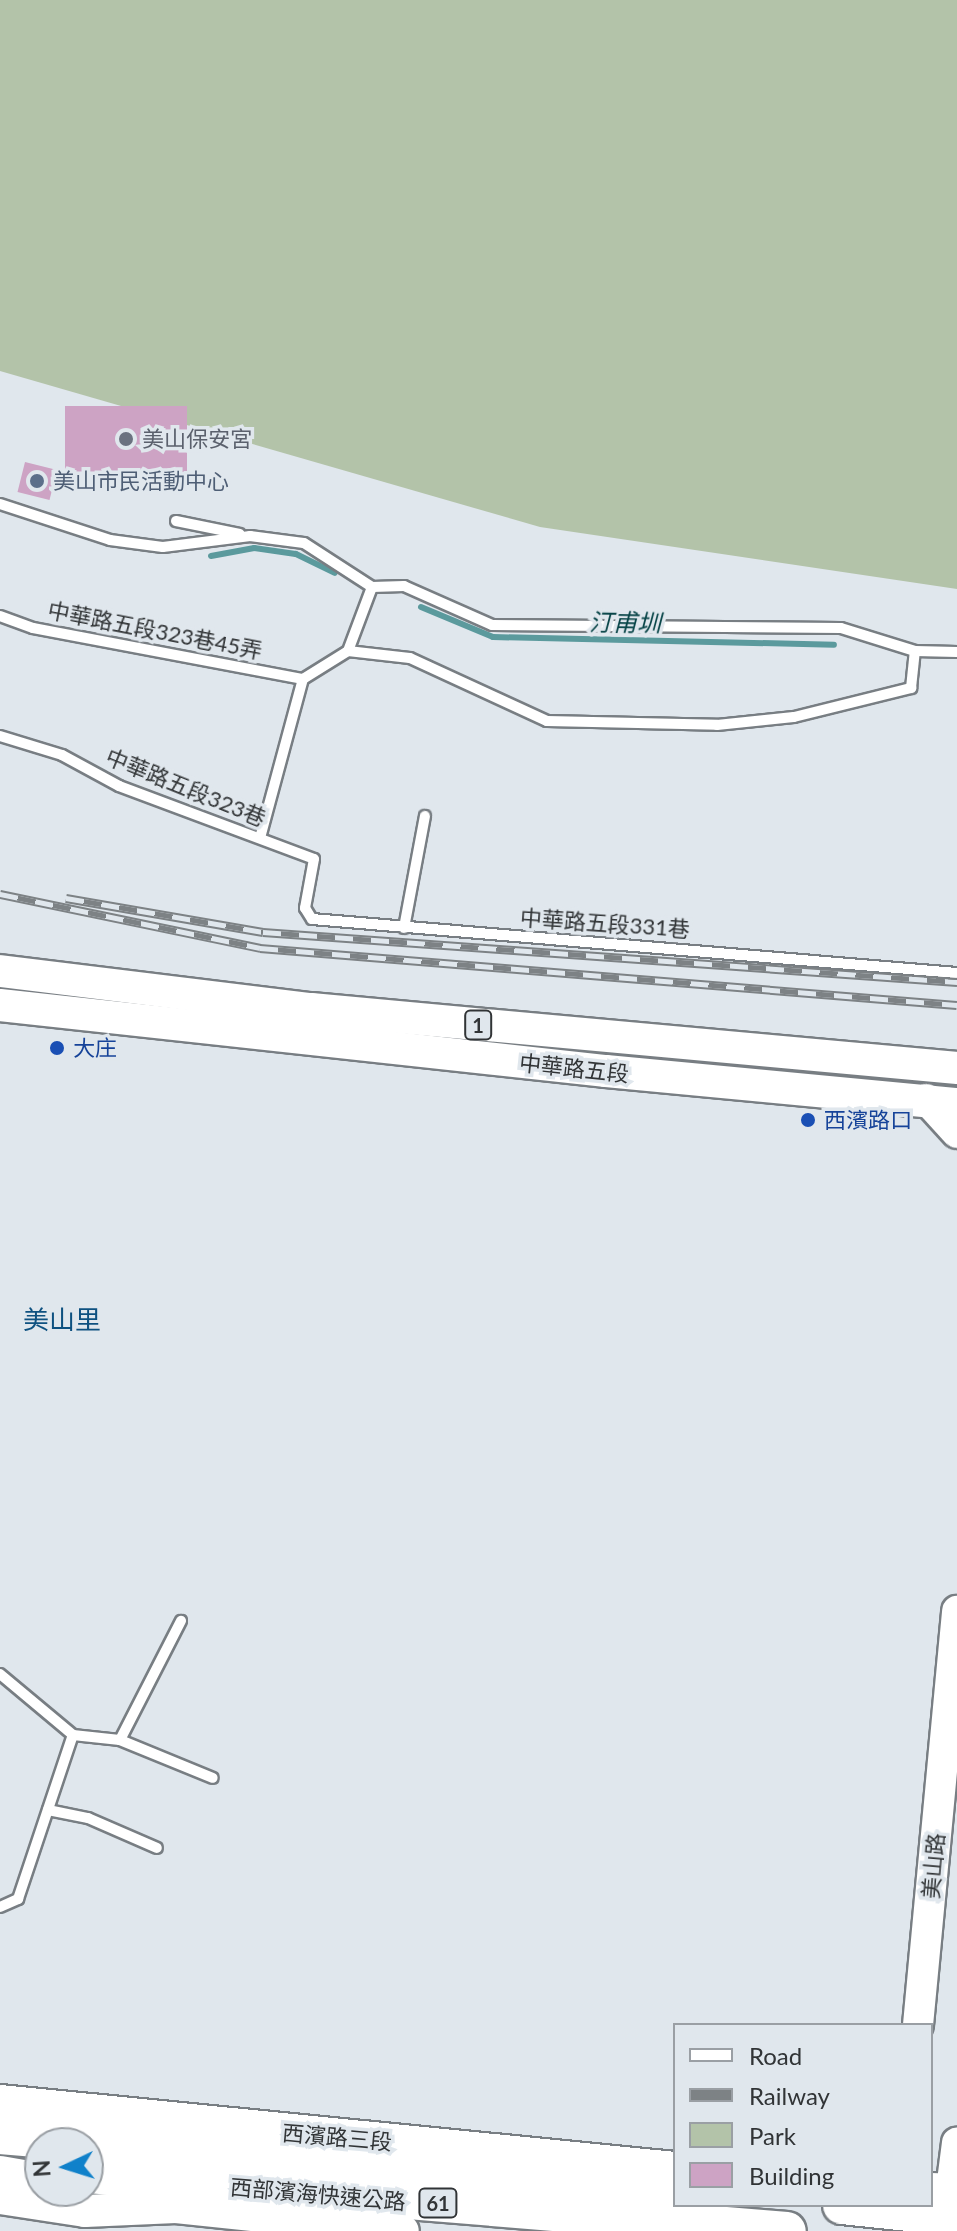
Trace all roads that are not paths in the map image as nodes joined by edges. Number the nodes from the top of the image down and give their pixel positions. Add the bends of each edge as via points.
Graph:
1 (0, 504) edge
2 (176, 521) dead end
3 (250, 536) junction
4 (372, 587) junction
5 (0, 616) edge
6 (348, 651) junction
7 (915, 651) junction
8 (957, 652) edge
9 (303, 679) junction
10 (0, 736) edge
11 (425, 816) dead end
12 (260, 838) junction
13 (314, 859) joint
14 (404, 928) junction
15 (0, 971) edge
16 (957, 973) edge
17 (0, 1005) edge
18 (957, 1068) edge
19 (941, 1102) edge
20 (957, 1133) edge
21 (957, 1611) edge
22 (181, 1621) dead end
23 (0, 1674) edge
24 (73, 1735) junction
25 (120, 1740) junction
26 (213, 1778) dead end
27 (48, 1810) junction
28 (157, 1848) dead end
29 (0, 1907) edge
30 (918, 2023) edge
31 (0, 2101) edge
32 (0, 2116) edge
33 (177, 2122) junction
34 (0, 2135) edge
35 (957, 2143) edge
36 (0, 2165) edge
37 (24, 2167) edge
38 (673, 2168) edge
39 (0, 2175) edge
40 (104, 2175) edge
41 (24, 2179) edge
42 (673, 2191) edge
43 (104, 2194) edge
44 (0, 2198) edge
45 (933, 2206) edge
46 (176, 2207) junction
47 (887, 2207) edge
48 (932, 2209) edge
49 (403, 2231) edge
50 (787, 2231) edge

1 - 3 lane via 110,540 163,547
2 - 3 lane
3 - 4 lane via 304,543
4 - 6 lane
4 - 7 lane via 404,586 492,625 841,628
5 - 9 lane, 中華路五段323巷45弄 via 33,628
6 - 7 lane via 410,658 547,721 717,725 794,717 911,688
6 - 9 lane
7 - 8 lane
9 - 12 lane
10 - 12 lane, 中華路五段323巷 via 62,755 119,786
11 - 14 lane
12 - 13 lane, 中華路五段323巷
13 - 14 lane, 中華路五段331巷 via 305,908 312,919
14 - 16 lane, 中華路五段331巷
15 - 18 main road, 中華路五段 / 1 via 311,1009
17 - 19 main road, 中華路五段 / 1
19 - 20 street
21 - 30 street, 美山路
22 - 25 lane
23 - 24 lane
24 - 25 lane
24 - 27 lane
25 - 26 lane
27 - 28 lane via 88,1818
27 - 29 lane via 18,1899
31 - 33 main road, 西濱路三段
32 - 33 highway
33 - 38 main road, 西濱路三段
34 - 42 highway, 西部濱海快速公路 / 61
35 - 45 street
36 - 37 highway
39 - 41 highway
40 - 50 highway, 西部濱海快速公路 / 61
43 - 46 highway
44 - 46 main road, 61 via 85,2211
46 - 49 main road, 61
47 - 48 highway

